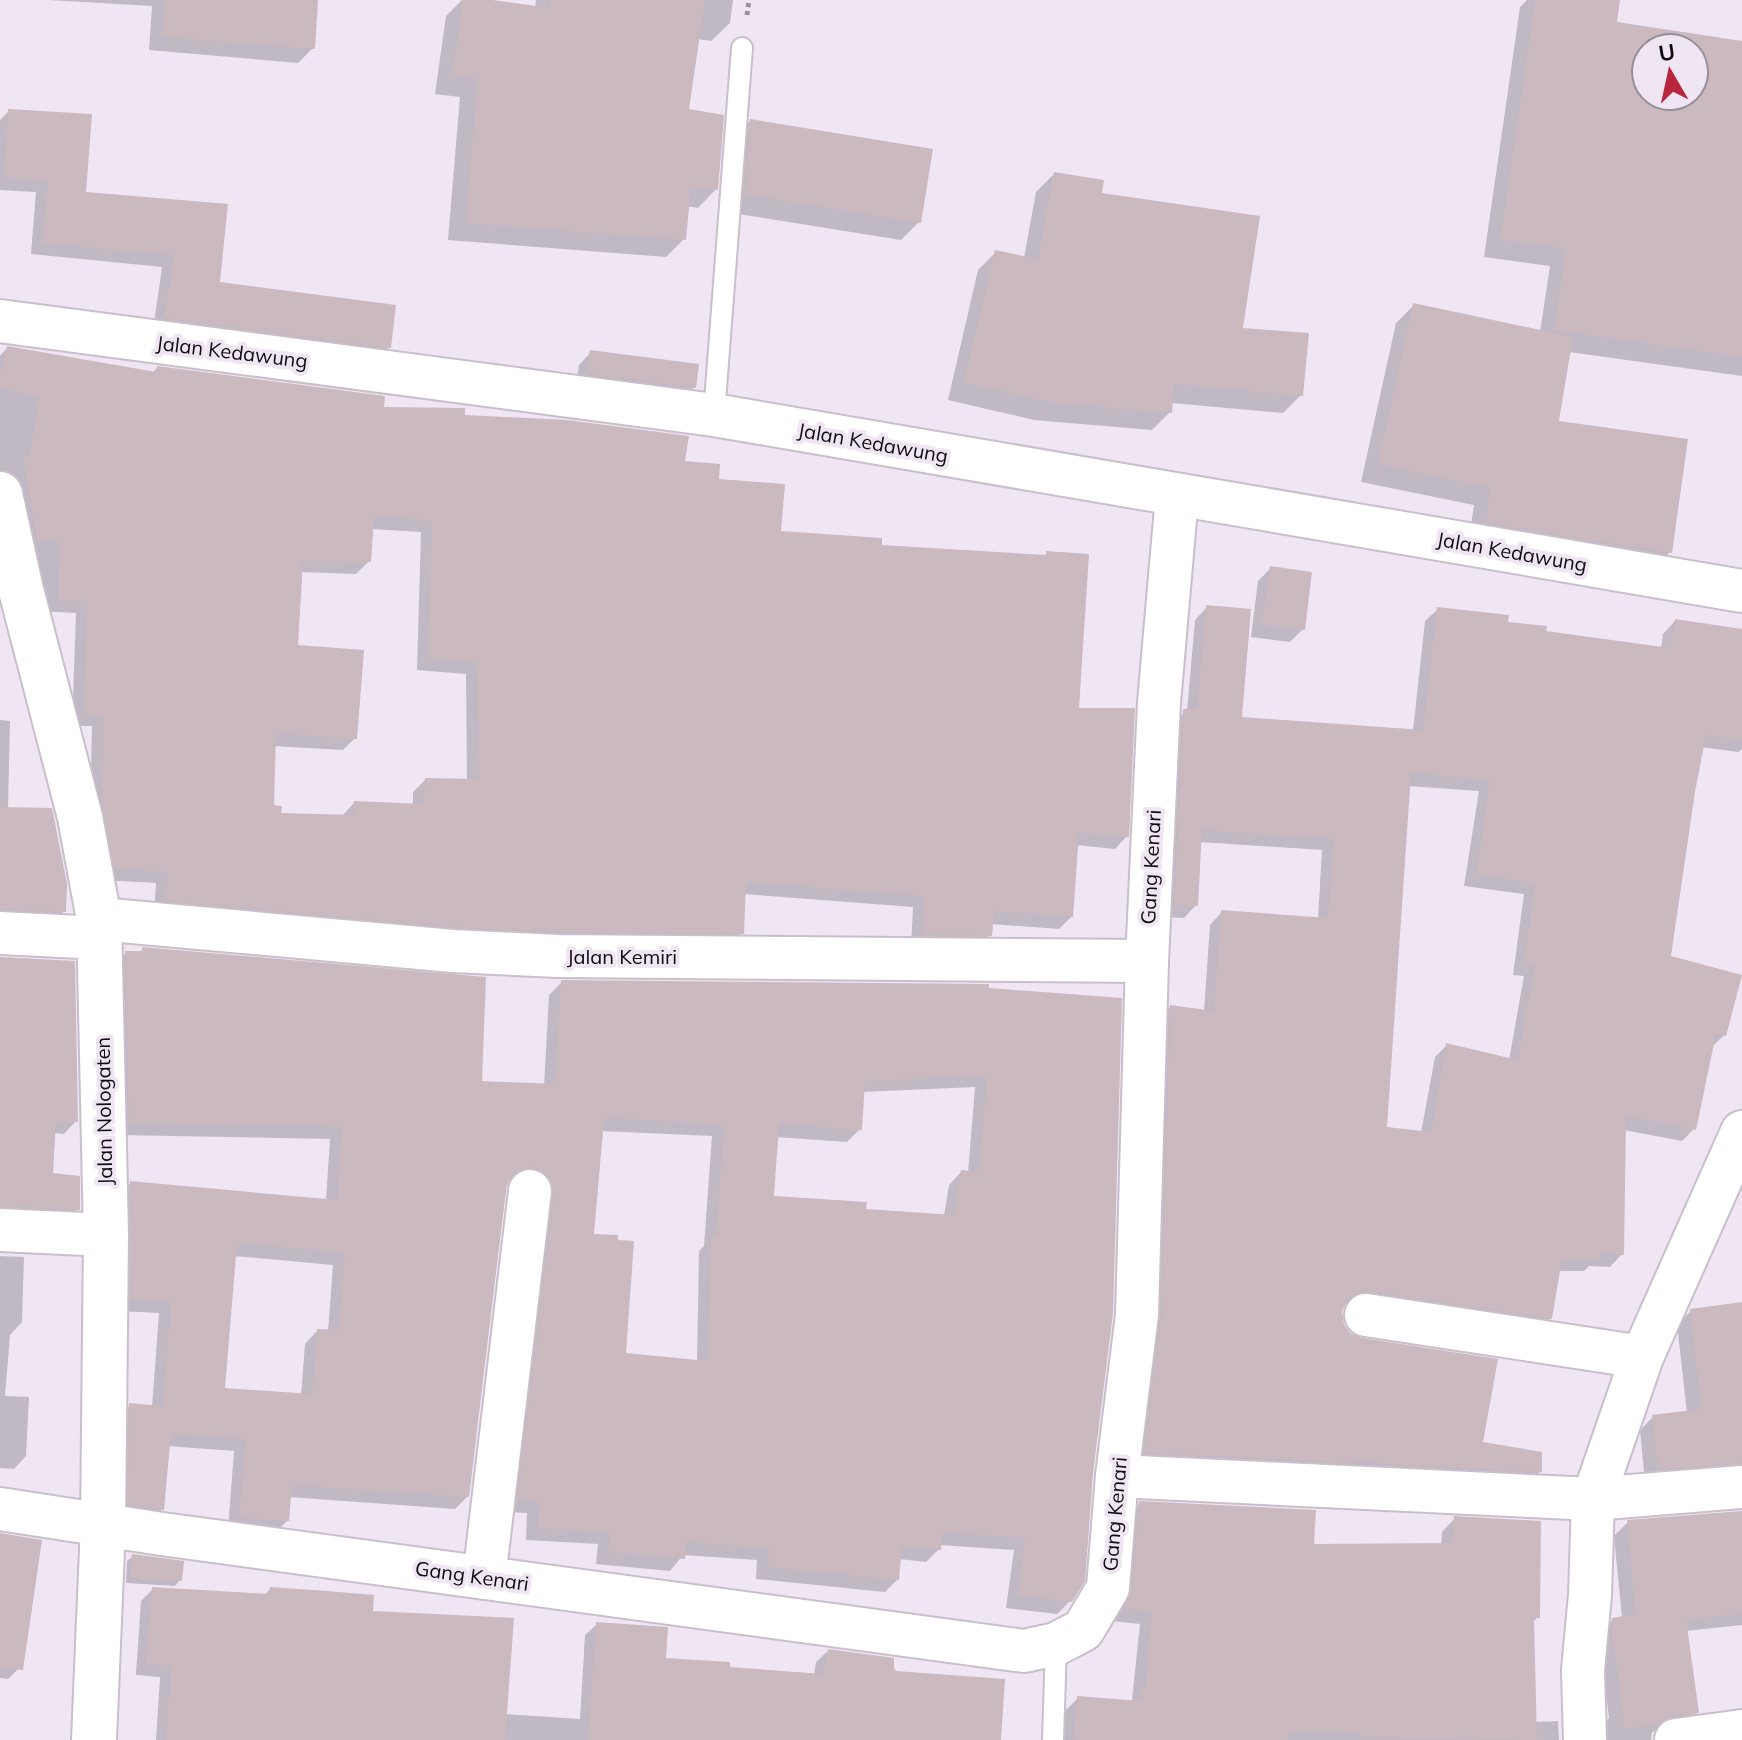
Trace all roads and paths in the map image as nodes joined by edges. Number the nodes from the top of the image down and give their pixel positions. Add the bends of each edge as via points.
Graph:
1 (742, 48) dead end
2 (0, 321) edge
3 (714, 415) junction
4 (0, 494) edge
5 (1177, 496) junction
6 (1742, 591) edge
7 (100, 928) junction
8 (0, 933) edge
9 (1147, 961) junction
10 (1742, 1132) edge
11 (530, 1191) dead end
12 (0, 1230) edge
13 (106, 1235) junction
14 (1366, 1315) dead end
15 (1642, 1357) junction
16 (1117, 1476) junction
17 (1742, 1487) edge
18 (1593, 1499) junction
19 (0, 1509) edge
20 (103, 1525) junction
21 (484, 1578) junction
22 (1056, 1644) junction
23 (1742, 1731) edge
24 (94, 1740) edge
25 (1053, 1740) edge
26 (1585, 1740) edge
27 (1676, 1740) edge

1 - 3 lane
2 - 3 street, Jalan Kedawung
3 - 5 street, Jalan Kedawung
4 - 7 main road, Jalan Nologaten via 80,817
5 - 6 street, Jalan Kedawung
5 - 9 street, Gang Kenari via 1159,703
7 - 8 street, Jalan Kemiri
7 - 9 street, Jalan Kemiri via 558,956
7 - 13 main road, Jalan Nologaten
9 - 16 street, Gang Kenari via 1137,1315
10 - 15 street
11 - 21 street
12 - 13 street
13 - 20 main road, Jalan Nologaten
14 - 15 street
15 - 18 street
16 - 18 street
16 - 22 street, Gang Kenari via 1108,1588 1083,1630
17 - 18 street
18 - 26 street via 1583,1670
19 - 20 street, Gang Kenari
20 - 21 street, Gang Kenari
20 - 24 main road, Jalan Nologaten
21 - 22 street, Gang Kenari via 1024,1651
22 - 25 lane
23 - 27 street

